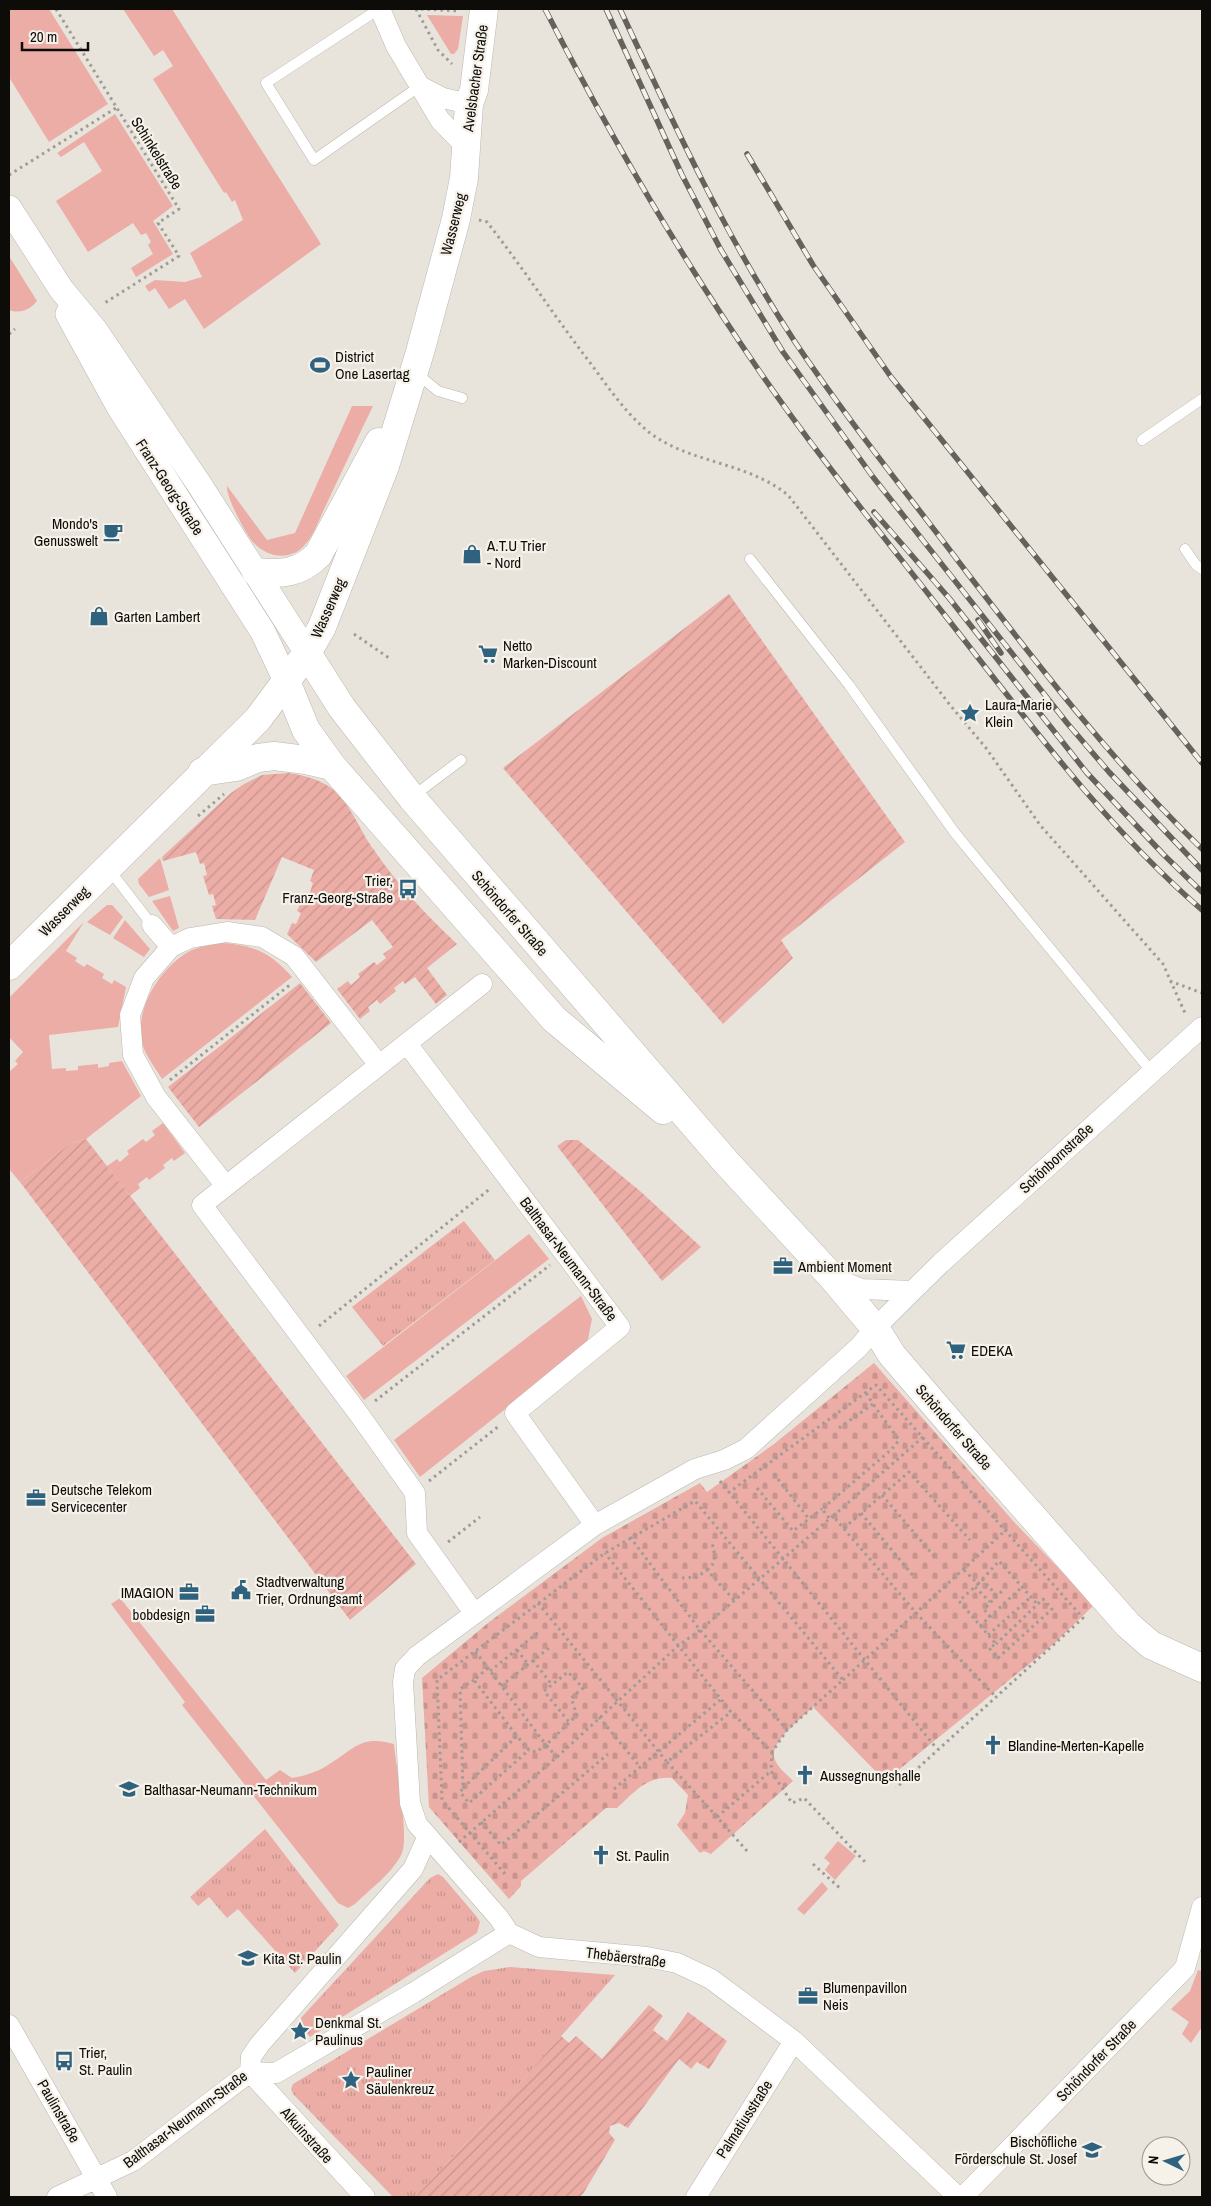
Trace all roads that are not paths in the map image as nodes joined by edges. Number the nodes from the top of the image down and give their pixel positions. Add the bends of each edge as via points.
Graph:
1 (380, 9) edge
2 (476, 10) edge
3 (420, 86) junction
4 (469, 104) junction
5 (467, 148) junction
6 (9, 208) edge
7 (61, 289) junction
8 (413, 377) junction
9 (462, 398) dead end
10 (1202, 399) edge
11 (1142, 440) dead end
12 (1185, 549) dead end
13 (750, 559) dead end
14 (1202, 569) edge
15 (256, 572) junction
16 (307, 653) junction
17 (286, 681) junction
18 (461, 760) dead end
19 (332, 766) junction
20 (202, 772) junction
21 (412, 798) junction
22 (108, 867) junction
23 (152, 925) joint
24 (171, 947) junction
25 (9, 966) edge
26 (482, 984) dead end
27 (584, 998) junction
28 (554, 1019) junction
29 (1202, 1027) edge
30 (408, 1045) junction
31 (379, 1065) junction
32 (1151, 1071) junction
33 (726, 1162) junction
34 (225, 1185) junction
35 (832, 1277) junction
36 (912, 1291) junction
37 (875, 1328) junction
38 (595, 1525) junction
39 (474, 1613) junction
40 (1202, 1668) edge
41 (427, 1838) junction
42 (1202, 1907) edge
43 (509, 1933) junction
44 (9, 2025) edge
45 (794, 2041) junction
46 (250, 2072) junction
47 (96, 2179) junction
48 (57, 2197) edge
49 (107, 2197) edge
50 (364, 2197) edge
51 (696, 2197) edge
52 (958, 2197) edge
53 (963, 2197) edge

1 - 3 street via 396,46
1 - 3 lane via 266,83 314,160
2 - 4 main road, Avelsbacher Straße via 474,90
3 - 4 street via 444,98
3 - 5 street via 440,120
4 - 5 main road, Avelsbacher Straße
5 - 8 main road, Wasserweg via 456,219
6 - 7 street, Franz-Georg-Straße
7 - 15 street, Franz-Georg-Straße via 84,316
7 - 17 street, Franz-Georg-Straße via 81,340 119,407 263,632
8 - 9 lane via 438,391
8 - 15 main road via 318,555 295,571 277,574
8 - 16 main road, Wasserweg via 385,466 322,627
10 - 11 lane
12 - 14 lane
13 - 32 lane via 849,685 955,833
15 - 16 street, Franz-Georg-Straße
16 - 17 main road, Wasserweg
16 - 21 main road, Schöndorfer Straße via 342,708
17 - 19 main road, Schöndorfer Straße via 306,730
17 - 20 main road, Wasserweg via 258,720
18 - 21 lane
19 - 20 main road via 274,756
19 - 28 main road, Schöndorfer Straße
20 - 22 main road, Wasserweg
21 - 27 main road, Schöndorfer Straße
22 - 23 lane
22 - 25 main road, Wasserweg
23 - 24 street
24 - 31 street via 190,938 227,932 262,937 294,956
24 - 34 street via 144,978 130,1015 133,1055 154,1092
26 - 30 street
27 - 28 main road via 582,1012 573,1020
27 - 33 main road, Schöndorfer Straße
28 - 33 main road, Schöndorfer Straße
29 - 32 street, Schönbornstraße
30 - 31 street
30 - 38 street, Balthasar-Neumann-Straße via 620,1327 515,1413
31 - 34 street
32 - 36 street, Schönbornstraße
33 - 35 main road, Schöndorfer Straße
34 - 39 street via 202,1206 415,1492 417,1533
35 - 36 street via 861,1289
35 - 37 main road, Schöndorfer Straße
36 - 37 street, Schönbornstraße
37 - 38 street via 859,1347 746,1450 695,1469
37 - 40 main road, Schöndorfer Straße via 897,1360 1128,1624 1151,1645
38 - 39 street
39 - 41 street via 417,1656 405,1668 402,1682 410,1803 417,1824
41 - 43 street
41 - 46 street, Balthasar-Neumann-Straße via 413,1869 260,2044 251,2057
42 - 53 street, Schöndorfer Straße via 1185,1968
43 - 45 street, Thebäerstraße via 539,1947 647,1957 677,1963 711,1979
43 - 46 street via 276,2073
44 - 47 street, Paulinstraße
45 - 51 street, Palmatiusstraße
45 - 52 street, Thebäerstraße
46 - 47 street, Balthasar-Neumann-Straße via 133,2161
46 - 50 street, Alkuinstraße
47 - 48 street, Balthasar-Neumann-Straße
47 - 49 street, Paulinstraße

